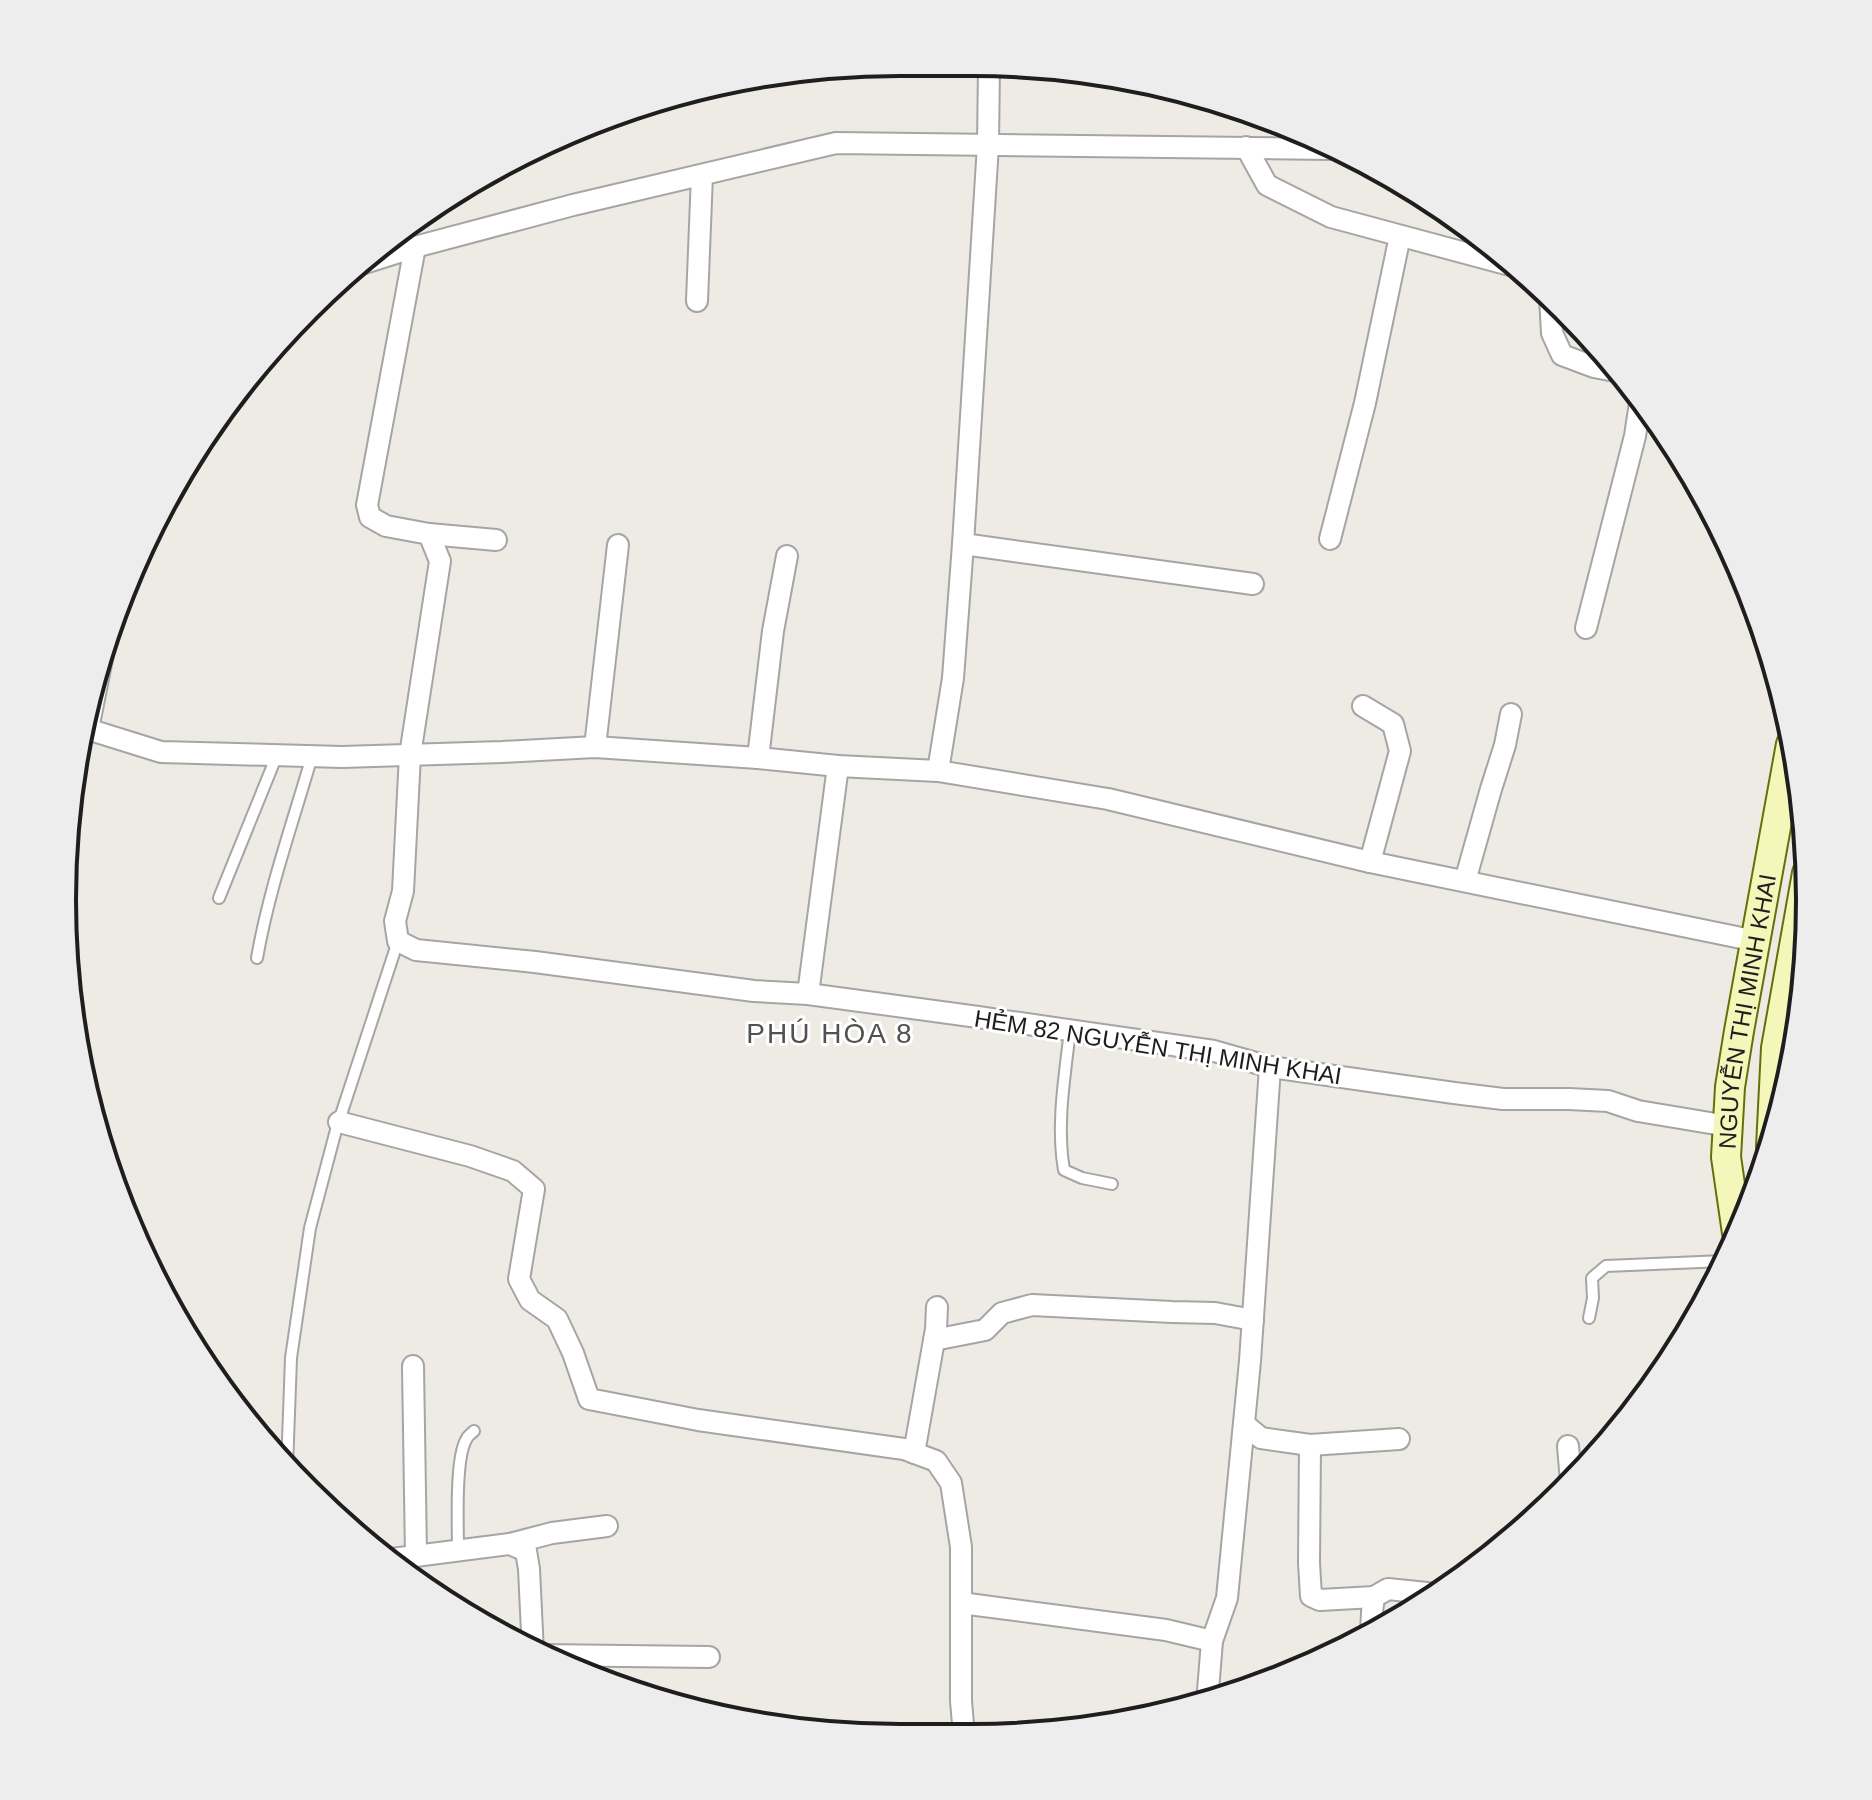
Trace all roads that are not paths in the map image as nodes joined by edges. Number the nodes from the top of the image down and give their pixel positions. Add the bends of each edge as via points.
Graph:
1 (989, 77) edge
2 (988, 145) junction
3 (1246, 147) junction
4 (1308, 148) edge
5 (702, 175) junction
6 (1400, 236) junction
7 (415, 247) junction
8 (386, 256) edge
9 (1491, 260) edge
10 (697, 301) dead end
11 (1551, 313) edge
12 (1601, 368) edge
13 (1638, 415) edge
14 (429, 534) junction
15 (1330, 539) dead end
16 (496, 540) dead end
17 (963, 544) junction
18 (618, 545) dead end
19 (787, 556) dead end
20 (1253, 584) dead end
21 (1586, 628) dead end
22 (1363, 706) dead end
23 (1511, 714) dead end
24 (94, 731) edge
25 (595, 747) junction
26 (277, 755) junction
27 (410, 755) junction
28 (312, 756) junction
29 (758, 758) junction
30 (838, 766) junction
31 (938, 771) junction
32 (1786, 773) edge
33 (1370, 862) junction
34 (1465, 881) junction
35 (219, 898) dead end
36 (398, 941) junction
37 (1756, 941) junction
38 (1794, 944) edge
39 (257, 958) dead end
40 (808, 994) junction
41 (1070, 1030) junction
42 (1270, 1067) junction
43 (1774, 1087) edge
44 (339, 1122) junction
45 (1728, 1126) junction
46 (1112, 1184) dead end
47 (1734, 1212) edge
48 (1712, 1262) edge
49 (937, 1307) dead end
50 (1589, 1318) dead end
51 (1253, 1320) junction
52 (934, 1340) junction
53 (413, 1366) dead end
54 (1244, 1424) junction
55 (474, 1431) dead end
56 (1399, 1439) dead end
57 (1310, 1445) junction
58 (1568, 1446) dead end
59 (288, 1451) edge
60 (914, 1453) junction
61 (1570, 1467) edge
62 (607, 1526) dead end
63 (510, 1544) junction
64 (458, 1550) junction
65 (416, 1556) junction
66 (403, 1558) edge
67 (1419, 1592) edge
68 (1374, 1597) junction
69 (961, 1603) junction
70 (1372, 1620) edge
71 (532, 1637) edge
72 (1212, 1641) junction
73 (572, 1655) edge
74 (709, 1657) dead end
75 (1208, 1689) edge
76 (963, 1724) edge

1 - 2 street
2 - 3 street
2 - 5 street via 836,143
2 - 17 street
3 - 4 street
3 - 6 street via 1267,185 1331,217
5 - 7 street
5 - 10 street
6 - 9 street
6 - 15 street
7 - 8 street
7 - 14 street via 367,505 370,517 386,526
11 - 12 street via 1552,333 1562,355
13 - 21 street
14 - 16 street
14 - 27 street via 440,561
17 - 20 street
17 - 31 street via 953,678
18 - 25 street
19 - 29 street
22 - 33 street via 1393,724 1400,751
23 - 34 street
24 - 26 street via 161,752
25 - 27 street
25 - 29 street
26 - 28 street
26 - 35 lane
27 - 28 street
27 - 36 street via 403,891 395,921
28 - 39 lane
29 - 30 street
30 - 31 street
30 - 40 street
31 - 33 street via 1108,799
32 - 37 main road, NGUYỄN THỊ MINH KHAI
33 - 34 street
34 - 37 street
36 - 40 street, HẺM 82 NGUYỄN THỊ MINH KHAI via 416,950
36 - 44 lane
37 - 45 main road, NGUYỄN THỊ MINH KHAI
38 - 43 main road, NGUYỄN THỊ MINH KHAI
40 - 41 street, HẺM 82 NGUYỄN THỊ MINH KHAI
41 - 42 street, HẺM 82 NGUYỄN THỊ MINH KHAI via 1214,1051
41 - 46 lane via 1062,1103 1064,1170
42 - 45 street, HẺM 82 NGUYỄN THỊ MINH KHAI via 1503,1099 1608,1101
42 - 51 street
44 - 59 lane via 310,1228 291,1358
44 - 60 street via 470,1156 513,1171 534,1189 519,1279 530,1300 557,1319 589,1399
45 - 47 main road, NGUYỄN THỊ MINH KHAI via 1726,1157
48 - 50 lane via 1606,1266 1592,1278
49 - 52 street
51 - 52 street via 1215,1313 1032,1305 1002,1313 985,1330
51 - 54 street
52 - 60 street
53 - 65 street
54 - 57 street via 1261,1438
54 - 72 street via 1227,1598
55 - 64 lane via 462,1449
56 - 57 street
57 - 68 street via 1311,1596
58 - 61 street
60 - 69 street via 936,1461 951,1483 961,1547
62 - 63 street
63 - 64 street
63 - 71 street via 526,1551
64 - 65 street
65 - 66 street
67 - 68 street via 1388,1589
68 - 70 street
69 - 72 street
69 - 76 street
72 - 75 street
73 - 74 street

